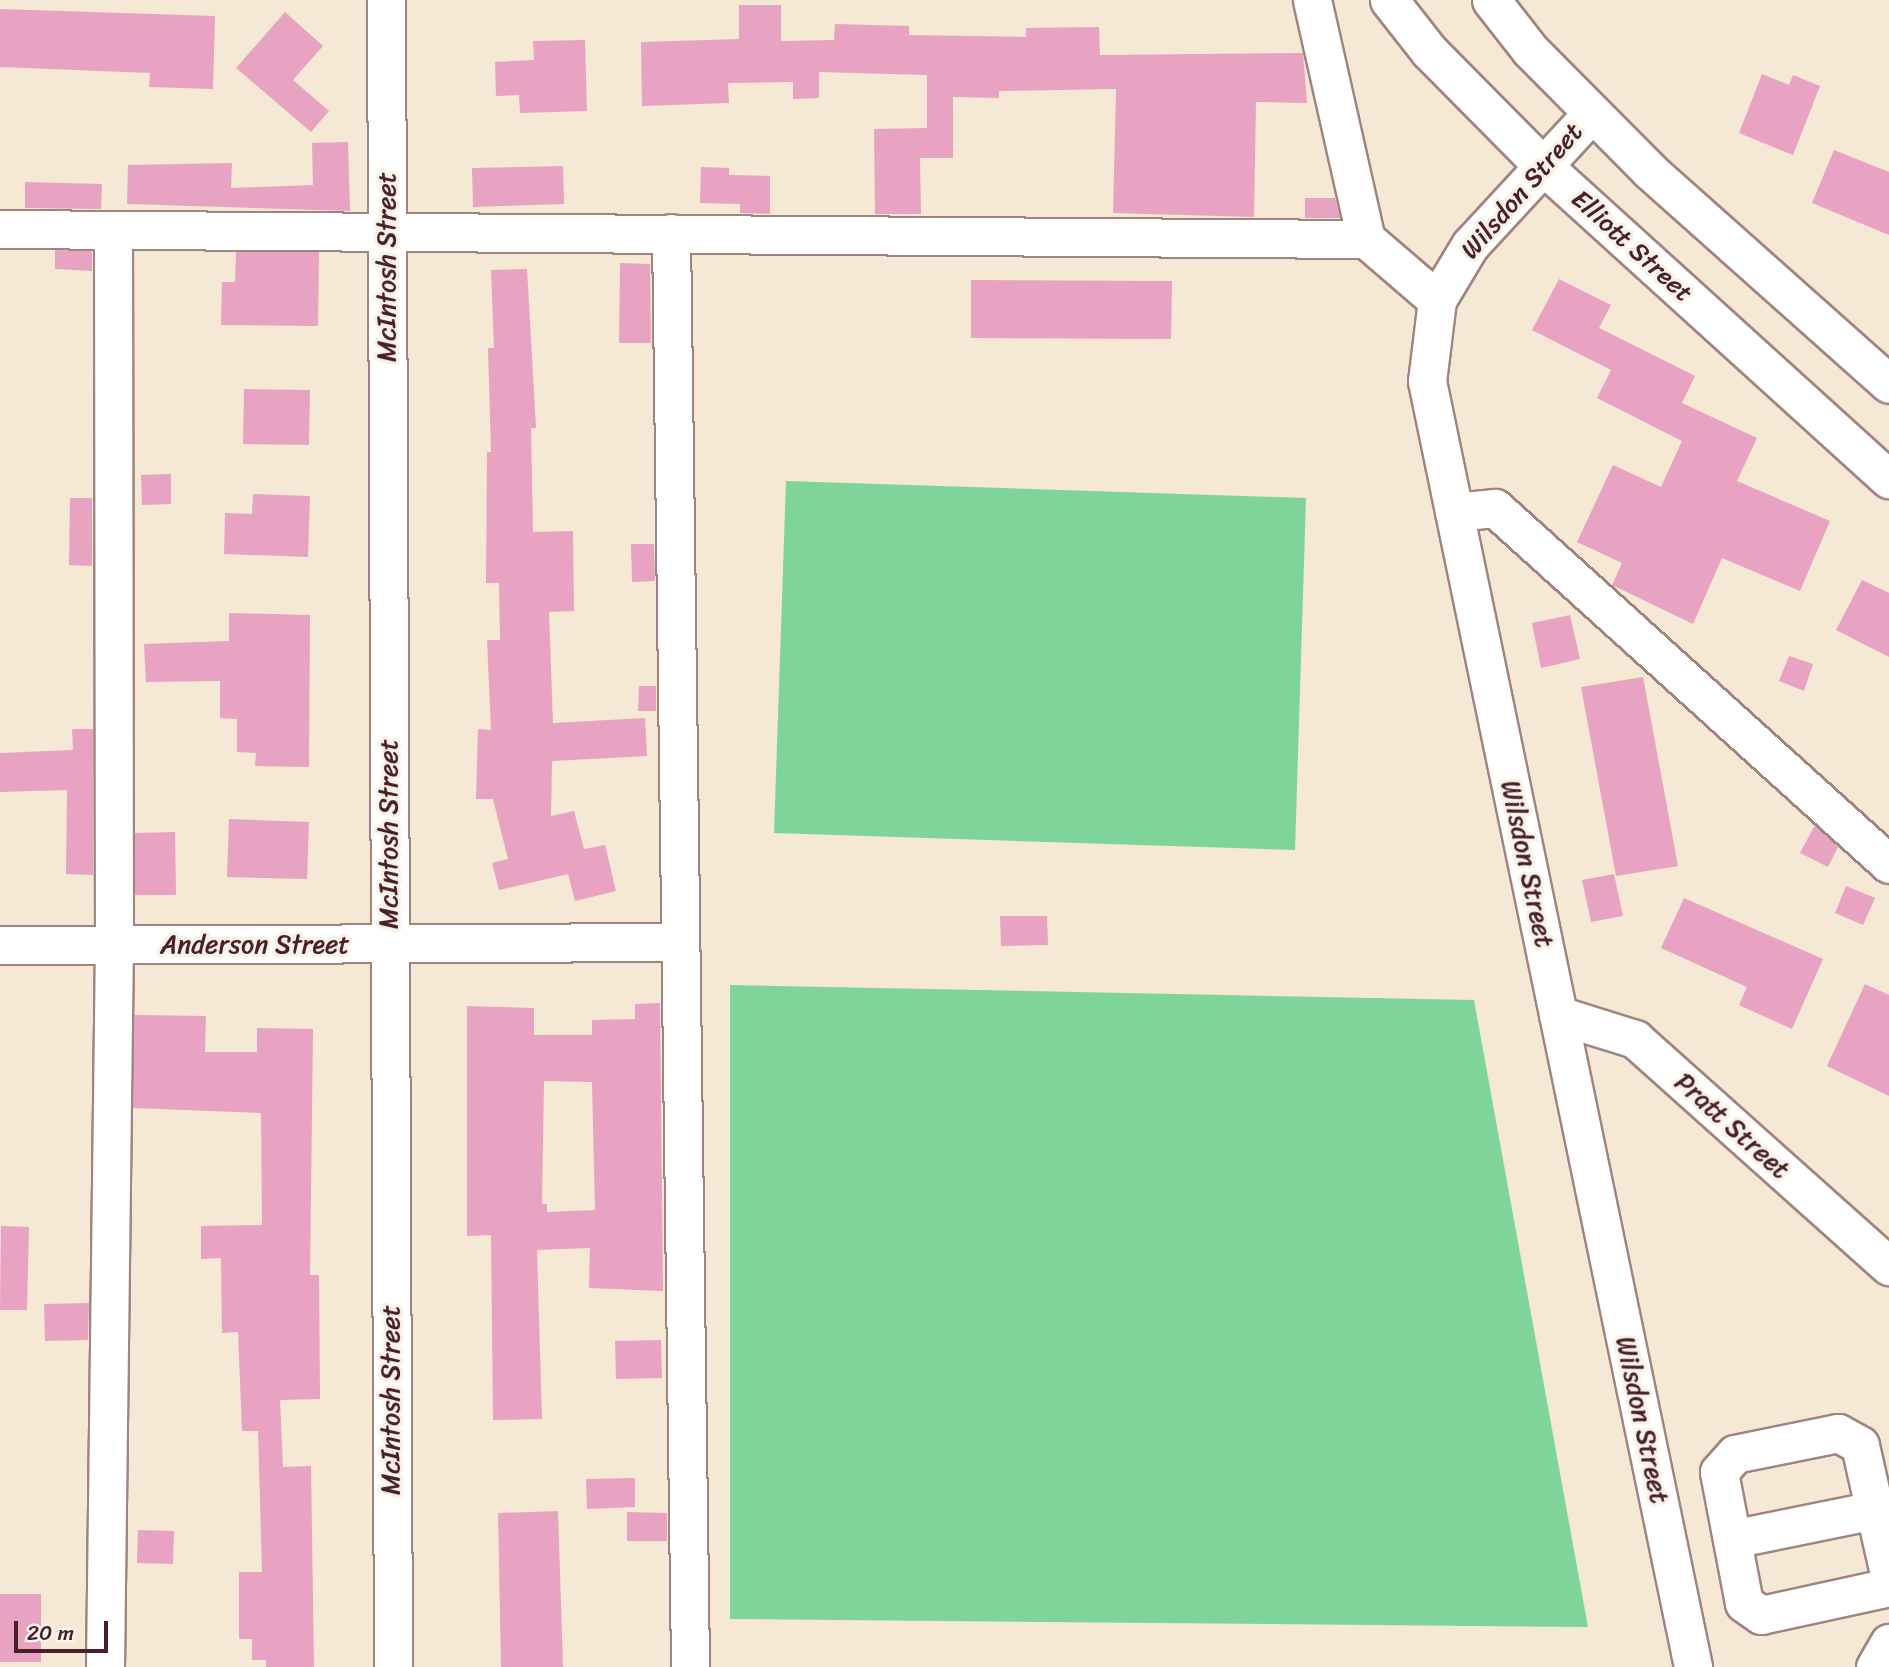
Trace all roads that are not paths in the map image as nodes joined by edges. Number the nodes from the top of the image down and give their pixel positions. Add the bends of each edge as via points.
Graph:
1 (386, 0) edge
2 (1311, 0) edge
3 (1389, 0) edge
4 (1418, 0) edge
5 (1491, 0) edge
6 (1429, 51) junction
7 (1592, 113) junction
8 (1541, 163) junction
9 (0, 229) edge
10 (387, 230) junction
11 (113, 232) junction
12 (671, 233) junction
13 (1366, 239) junction
14 (1437, 300) junction
15 (1889, 384) edge
16 (1889, 479) edge
17 (1454, 512) junction
18 (1889, 864) edge
19 (677, 942) junction
20 (389, 944) junction
21 (0, 945) edge
22 (114, 945) junction
23 (1558, 1015) junction
24 (1889, 1266) edge
25 (1875, 1510) junction
26 (1732, 1539) junction
27 (1889, 1574) edge
28 (1889, 1587) edge
29 (1889, 1643) edge
30 (106, 1667) edge
31 (393, 1667) edge
32 (690, 1667) edge
33 (1693, 1667) edge
34 (1875, 1667) edge

1 - 10 street, McIntosh Street
2 - 13 street
3 - 6 street, Elliott Street
4 - 6 street
5 - 7 street via 1530,50
6 - 8 street, Elliott Street
7 - 8 street, Wilsdon Street
7 - 15 street via 1650,171
8 - 14 street, Wilsdon Street via 1470,245
8 - 16 street, Elliott Street
9 - 11 street
10 - 11 street
10 - 12 street
10 - 20 street, McIntosh Street
11 - 22 street
12 - 13 street
12 - 19 street
13 - 14 street
14 - 17 street, Wilsdon Street via 1427,381
17 - 18 street via 1495,508
17 - 23 street, Wilsdon Street
19 - 20 street, Anderson Street
19 - 32 street
20 - 22 street, Anderson Street
20 - 31 street, McIntosh Street
21 - 22 street, Anderson Street
22 - 30 street
23 - 24 street, Pratt Street via 1635,1039
23 - 33 street, Wilsdon Street
25 - 26 street
25 - 26 street via 1860,1445 1838,1433 1735,1454 1719,1472
25 - 27 street
26 - 28 street via 1744,1603 1761,1615
29 - 34 street via 1883,1661

